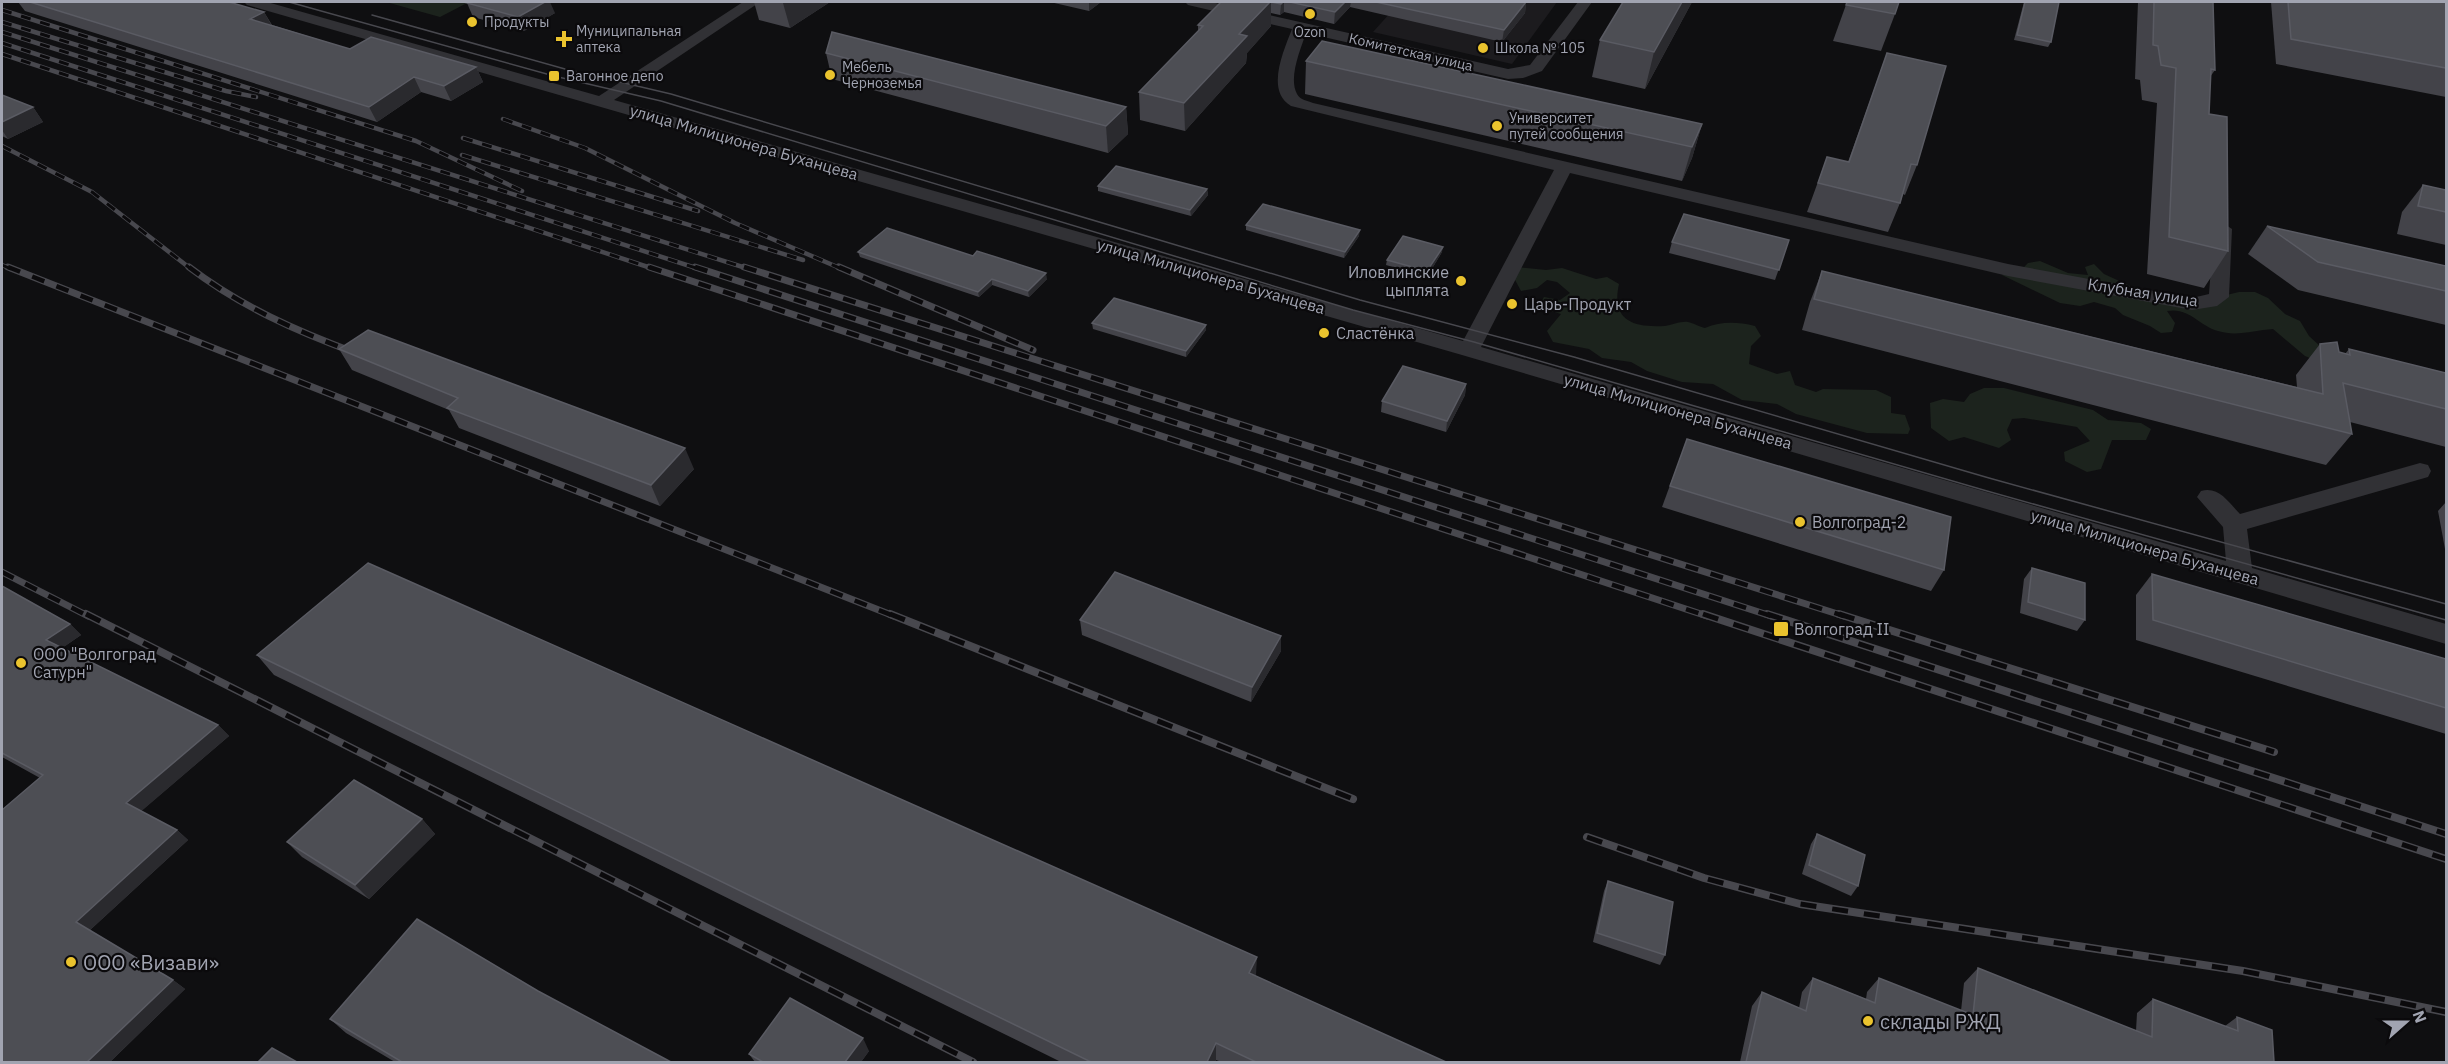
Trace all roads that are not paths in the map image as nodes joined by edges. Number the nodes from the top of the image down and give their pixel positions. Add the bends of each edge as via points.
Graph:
1 (252, 2) edge
2 (753, 2) edge
3 (1193, 2) edge
4 (1585, 2) edge
5 (1301, 26) junction
6 (602, 101) junction
7 (1564, 167) junction
8 (2222, 215) edge
9 (1469, 350) junction
10 (2420, 471) dead end
11 (2209, 497) dead end
12 (2235, 524) junction
13 (2240, 574) junction
14 (2446, 634) edge

1 - 6 street, улица Милиционера Буханцева
2 - 6 street
3 - 5 street, Комитетская улица
4 - 5 street, Комитетская улица via 1536,68 1524,73 1508,74
5 - 7 street via 1289,56 1286,92 1292,101
6 - 9 street, улица Милиционера Буханцева
7 - 8 street, Клубная улица via 2008,270 2192,304 2219,297
7 - 9 street
9 - 13 street, улица Милиционера Буханцева
10 - 12 street
11 - 12 street
12 - 13 street
13 - 14 street, улица Милиционера Буханцева

